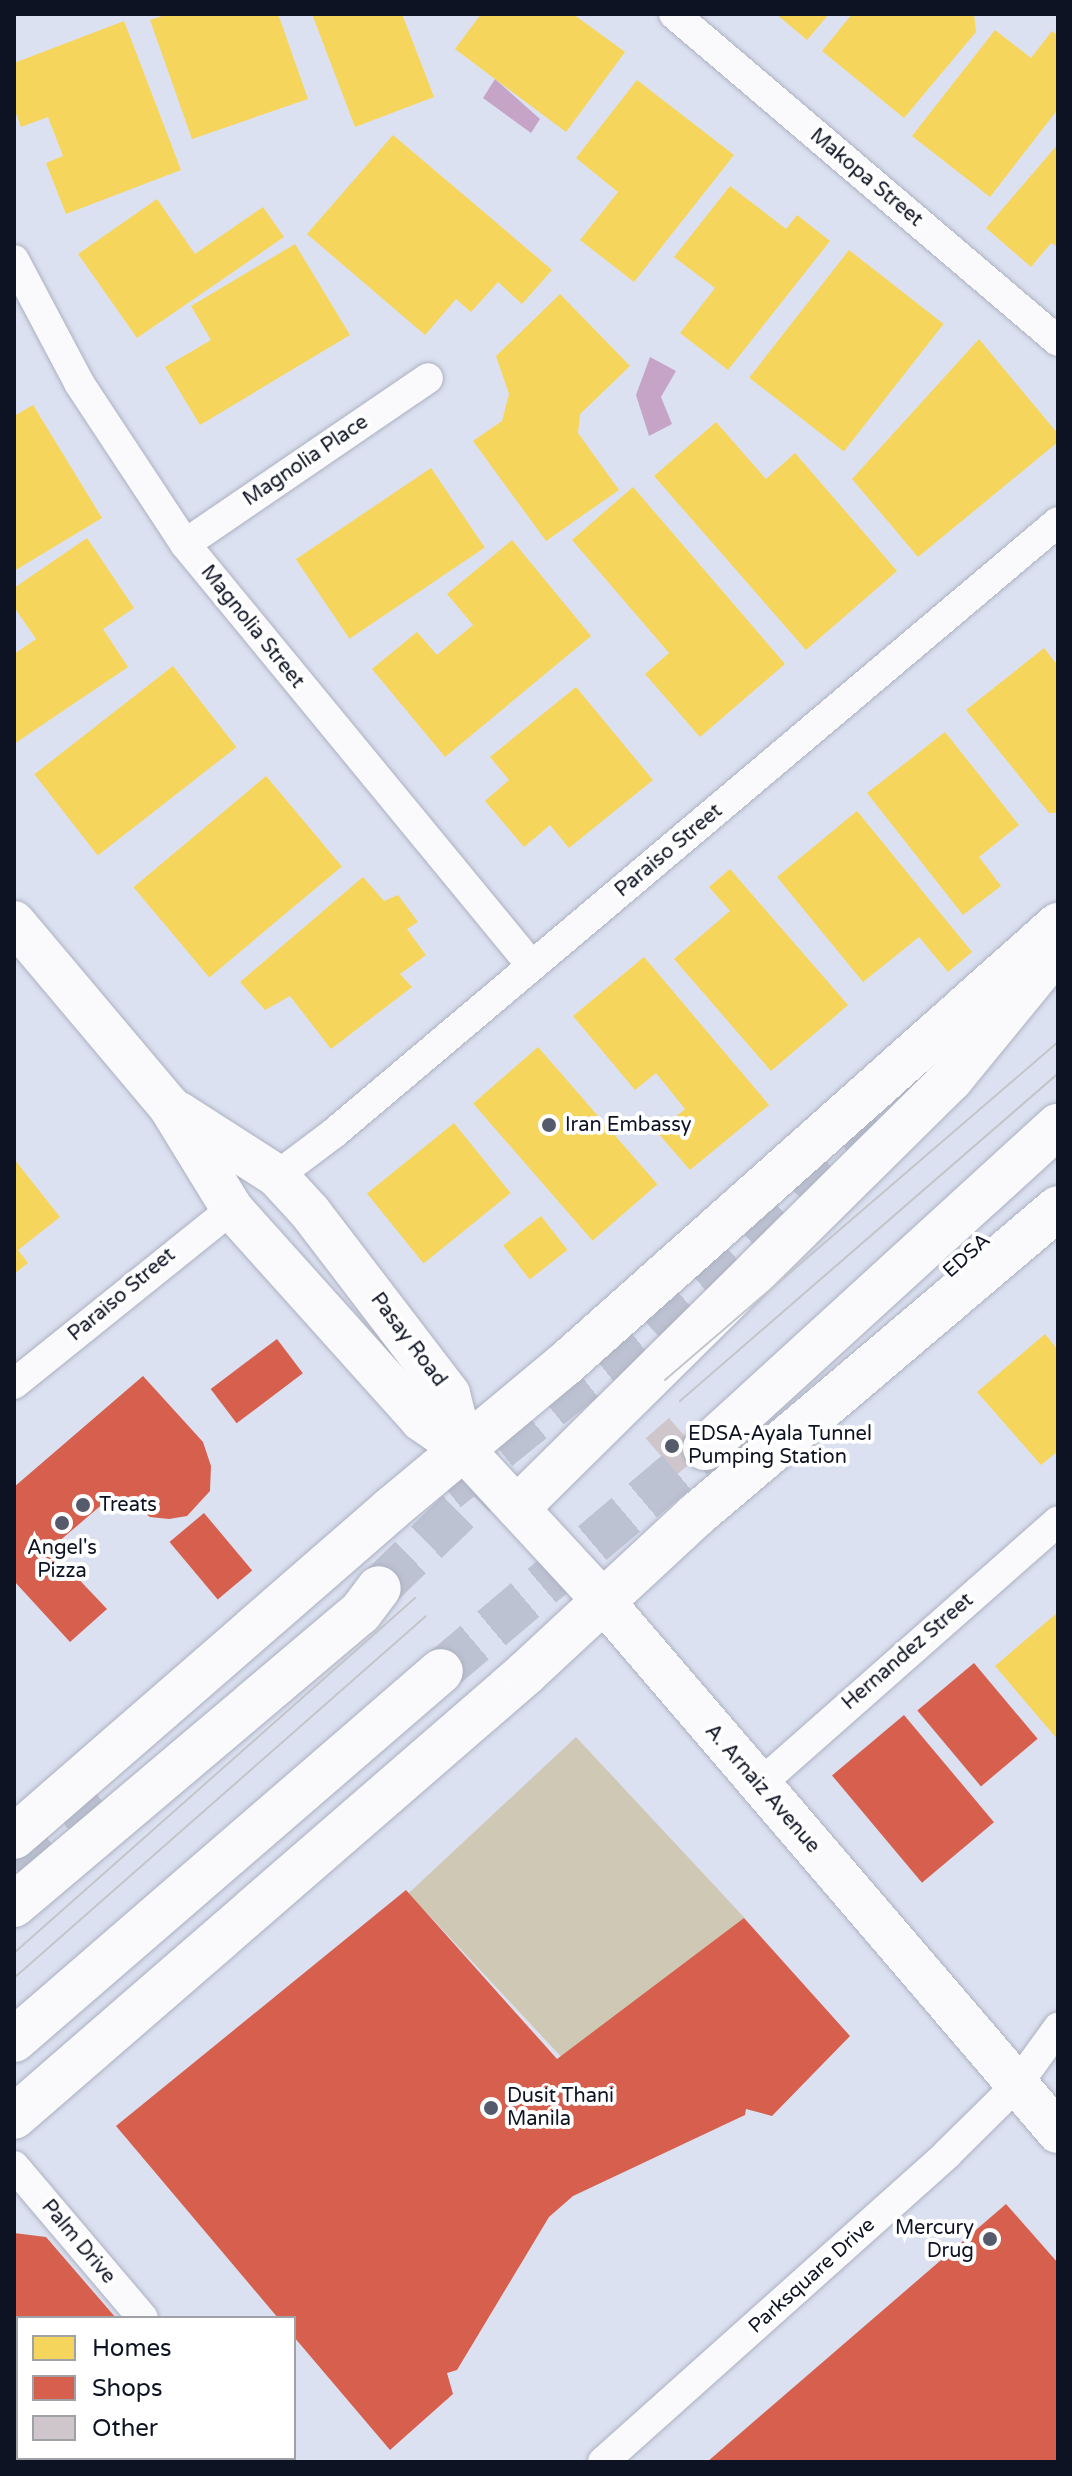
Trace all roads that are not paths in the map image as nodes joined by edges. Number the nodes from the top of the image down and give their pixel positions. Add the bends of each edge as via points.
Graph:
1 (674, 14) edge
2 (14, 260) edge
3 (1058, 341) edge
4 (428, 378) dead end
5 (1058, 522) edge
6 (185, 544) junction
7 (14, 922) edge
8 (1058, 925) edge
9 (1058, 948) edge
10 (532, 966) junction
11 (169, 1106) junction
12 (1058, 1126) edge
13 (1058, 1175) edge
14 (277, 1176) junction
15 (1058, 1208) edge
16 (232, 1209) junction
17 (876, 1338) dead end
18 (14, 1384) edge
19 (705, 1448) tunnel mouth
20 (463, 1449) junction
21 (518, 1507) junction
22 (1058, 1521) edge
23 (379, 1588) tunnel mouth
24 (604, 1602) junction
25 (441, 1671) tunnel mouth
26 (760, 1784) junction
27 (14, 1837) edge
28 (14, 1905) edge
29 (1058, 2028) edge
30 (14, 2040) edge
31 (1016, 2086) junction
32 (14, 2117) edge
33 (1058, 2132) edge
34 (14, 2166) edge
35 (141, 2316) edge
36 (603, 2462) edge

1 - 3 street, Makopa Street
2 - 6 street, Magnolia Street via 79,383
4 - 6 street, Magnolia Place
5 - 10 street, Paraiso Street
6 - 10 street, Magnolia Street
7 - 11 street, Pasay Road
8 - 20 highway
9 - 21 highway via 951,1079
10 - 14 street, Paraiso Street
11 - 14 street, Pasay Road
11 - 16 street, Pasay Road
12 - 19 highway
13 - 17 highway, EDSA
14 - 20 street, Pasay Road via 449,1394
15 - 24 highway via 695,1516
16 - 18 street, Paraiso Street
16 - 20 street, Pasay Road via 421,1420
20 - 21 street, A. Arnaiz Avenue
20 - 27 highway
21 - 24 street, A. Arnaiz Avenue
22 - 26 street, Hernandez Street
23 - 28 highway via 360,1613
24 - 26 street, A. Arnaiz Avenue
24 - 32 highway
25 - 30 highway
26 - 31 street, A. Arnaiz Avenue
29 - 31 street, Parksquare Drive
31 - 33 street, A. Arnaiz Avenue
31 - 36 street, Parksquare Drive via 873,2222
34 - 35 street, Palm Drive

